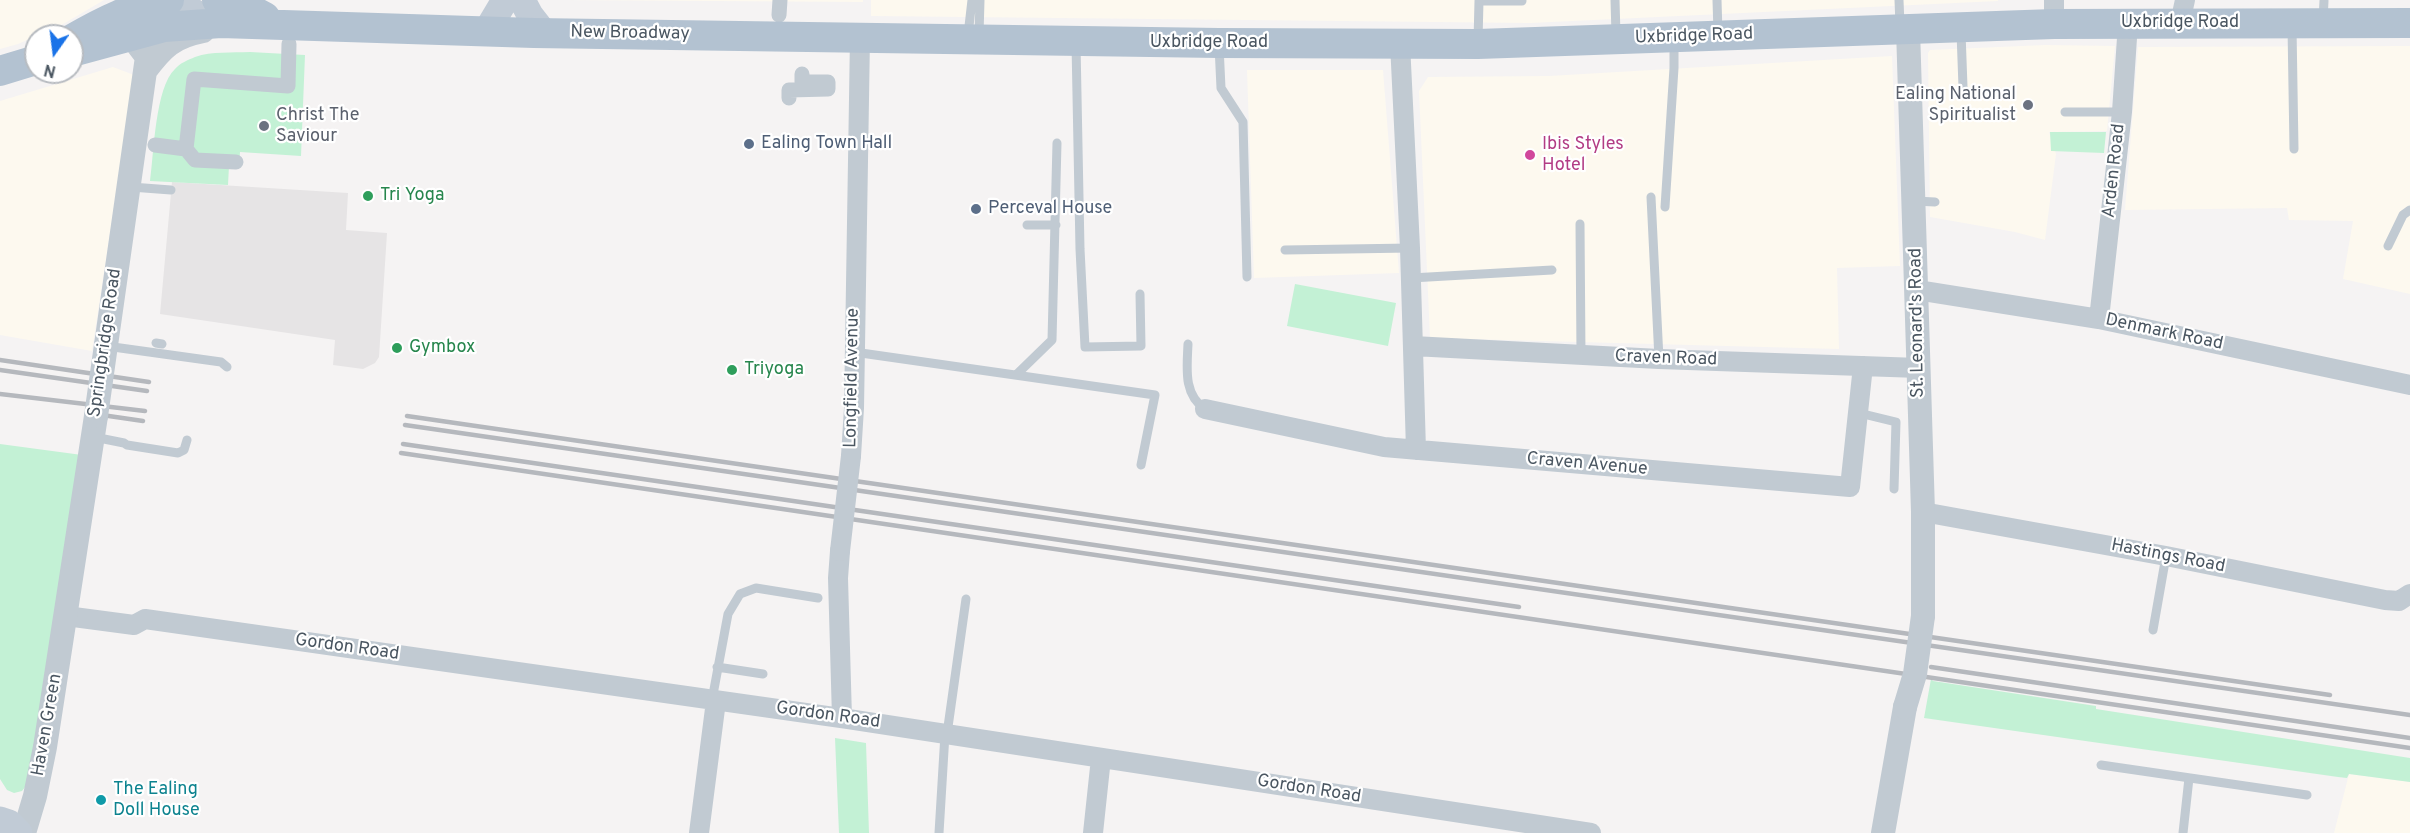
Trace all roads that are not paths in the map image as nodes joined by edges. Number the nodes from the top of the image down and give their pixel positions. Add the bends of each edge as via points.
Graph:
1 (128, 0) edge
2 (169, 0) edge
3 (182, 0) edge
4 (505, 0) edge
5 (522, 0) edge
6 (972, 0) edge
7 (980, 0) edge
8 (1615, 0) edge
9 (1717, 0) edge
10 (1899, 0) edge
11 (1522, 1) edge
12 (219, 11) edge
13 (2323, 11) edge
14 (2054, 12) edge
15 (2182, 12) edge
16 (2292, 22) junction
17 (2410, 22) edge
18 (2128, 23) junction
19 (1961, 27) junction
20 (1904, 30) junction
21 (84, 32) edge
22 (277, 32) junction
23 (486, 32) junction
24 (544, 33) junction
25 (1719, 35) junction
26 (131, 36) junction
27 (860, 37) junction
28 (1674, 38) junction
29 (973, 40) junction
30 (1616, 40) junction
31 (1076, 41) junction
32 (1219, 43) junction
33 (1400, 43) junction
34 (1478, 44) junction
35 (84, 49) edge
36 (24, 64) edge
37 (0, 71) edge
38 (145, 71) junction
39 (802, 74) dead end
40 (1963, 87) dead end
41 (789, 98) dead end
42 (2065, 112) dead end
43 (2122, 112) junction
44 (1057, 143) dead end
45 (155, 145) dead end
46 (186, 149) junction
47 (2294, 149) dead end
48 (236, 162) dead end
49 (129, 186) junction
50 (171, 190) dead end
51 (1651, 197) dead end
52 (1665, 207) dead end
53 (2410, 210) edge
54 (1580, 224) dead end
55 (1027, 225) dead end
56 (1056, 225) junction
57 (2388, 246) dead end
58 (1410, 248) junction
59 (1284, 250) dead end
60 (1552, 270) dead end
61 (1247, 277) dead end
62 (1411, 278) junction
63 (1917, 290) junction
64 (1140, 294) dead end
65 (2099, 319) junction
66 (112, 340) junction
67 (1188, 344) dead end
68 (1413, 346) junction
69 (854, 352) junction
70 (1581, 355) junction
71 (1659, 359) junction
72 (1863, 366) junction
73 (227, 367) dead end
74 (1918, 368) junction
75 (1016, 375) junction
76 (2410, 385) edge
77 (1205, 409) joint
78 (1859, 413) junction
79 (91, 434) junction
80 (187, 440) dead end
81 (1416, 450) junction
82 (1141, 465) dead end
83 (1894, 489) dead end
84 (1923, 512) junction
85 (2166, 556) junction
86 (2410, 594) edge
87 (818, 598) dead end
88 (966, 599) dead end
89 (66, 616) junction
90 (2153, 630) dead end
91 (717, 667) junction
92 (763, 674) dead end
93 (714, 700) junction
94 (842, 718) junction
95 (946, 734) junction
96 (1101, 758) junction
97 (2101, 765) dead end
98 (2189, 778) junction
99 (2307, 795) dead end
100 (0, 820) edge
101 (19, 833) edge
102 (24, 833) edge
103 (699, 833) edge
104 (939, 833) edge
105 (1093, 833) edge
106 (1591, 833) edge
107 (1883, 833) edge
108 (2183, 833) edge

1 - 21 main road
2 - 21 main road via 146,4
3 - 12 main road via 199,17
4 - 23 main road
5 - 24 main road
6 - 29 lane
7 - 29 lane
8 - 30 lane
9 - 25 lane
10 - 20 lane
11 - 34 lane via 1479,1
12 - 22 main road, New Broadway via 244,6
12 - 26 main road, New Broadway
13 - 16 main road, Uxbridge Road
13 - 17 main road, Uxbridge Road
14 - 18 main road, Uxbridge Road
14 - 19 main road, Uxbridge Road
15 - 16 main road, Uxbridge Road
15 - 18 main road, Uxbridge Road
16 - 47 lane
18 - 43 street, Arden Road
19 - 20 main road, Uxbridge Road
19 - 40 lane
20 - 25 main road, Uxbridge Road
20 - 63 street, St. Leonard's Road via 1925,201
21 - 26 street via 121,30
22 - 23 main road, New Broadway
22 - 38 street via 218,28 190,34 160,51
22 - 46 street via 288,86 194,79
23 - 24 main road, New Broadway
24 - 27 main road, New Broadway
25 - 28 main road, Uxbridge Road
26 - 35 main road, New Broadway
26 - 38 street, Springbridge Road via 147,57
27 - 29 main road, New Broadway
27 - 69 street, Longfield Avenue
28 - 30 main road, Uxbridge Road
28 - 52 lane
29 - 31 main road, Uxbridge Road
30 - 34 main road, Uxbridge Road
31 - 32 main road, Uxbridge Road
31 - 64 lane via 1085,347 1141,346
32 - 33 main road, Uxbridge Road
32 - 61 lane via 1221,88 1243,122
33 - 34 main road, Uxbridge Road
33 - 58 street
36 - 37 main road
38 - 49 street, Springbridge Road
39 - 41 street via 802,82 828,82 828,89 789,90
42 - 43 lane
43 - 65 street, Arden Road
44 - 56 lane
45 - 46 street
46 - 48 street via 195,160
49 - 50 lane
49 - 66 street, Springbridge Road
51 - 71 lane
53 - 57 lane via 2403,215
54 - 70 lane
55 - 56 lane
56 - 75 lane via 1052,340
58 - 59 lane
58 - 62 street
60 - 62 lane
62 - 68 street
63 - 65 street, Denmark Road
63 - 74 street, St. Leonard's Road
65 - 76 street, Denmark Road
66 - 73 lane via 221,362
66 - 79 street, Springbridge Road, bridge
67 - 77 lane via 1190,392
68 - 70 street, Craven Road
68 - 81 street
69 - 75 lane
69 - 94 street, Longfield Avenue, bridge via 854,408 841,562
70 - 71 street, Craven Road
71 - 72 street, Craven Road
72 - 74 street, Craven Road
72 - 78 street, Craven Avenue
74 - 84 street, St. Leonard's Road
75 - 82 lane via 1155,396
77 - 81 street, Craven Avenue via 1384,447
78 - 81 street, Craven Avenue via 1850,487
78 - 83 lane via 1896,422
79 - 80 lane via 123,447 178,453 184,450
79 - 89 street, Springbridge Road
84 - 85 street, Hastings Road
84 - 107 street, St. Leonard's Road, bridge via 1923,616
85 - 86 street, Hastings Road via 2385,600 2399,601
85 - 90 lane
87 - 91 lane via 756,588 740,594 728,614
88 - 95 lane
89 - 93 street, Gordon Road via 134,625 145,619
89 - 102 street, Haven Green via 38,781
91 - 92 lane
91 - 93 lane
93 - 94 street, Gordon Road
93 - 103 street
94 - 95 street, Gordon Road
95 - 96 street, Gordon Road
95 - 104 lane
96 - 105 street
96 - 106 street, Gordon Road
97 - 98 lane
98 - 99 lane
98 - 108 lane
100 - 101 main road

